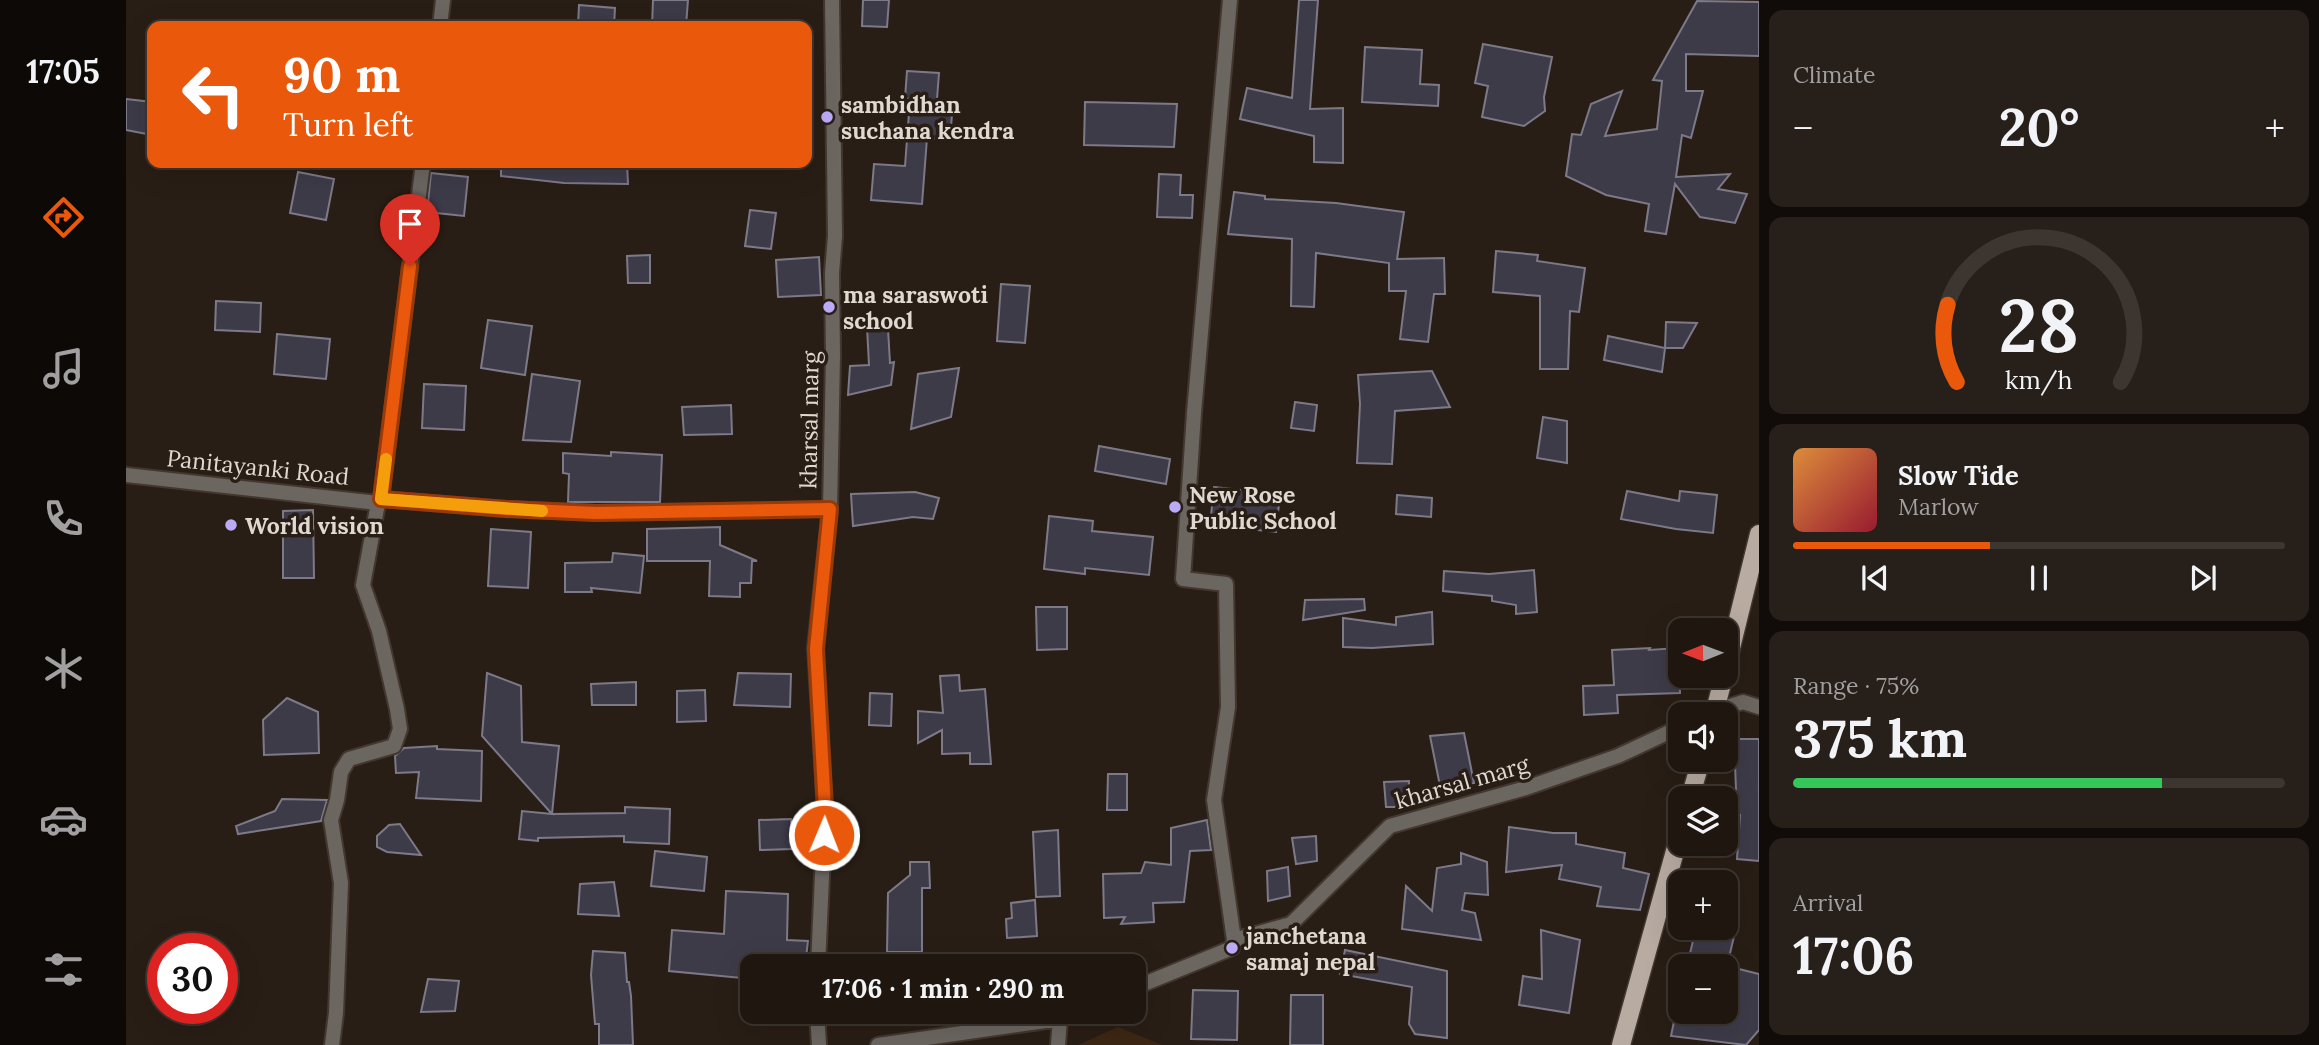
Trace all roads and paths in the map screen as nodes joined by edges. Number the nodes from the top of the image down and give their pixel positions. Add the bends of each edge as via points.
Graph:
1 (443, 0) edge
2 (832, 0) edge
3 (1230, 0) edge
4 (441, 21) edge
5 (422, 168) edge
6 (126, 475) edge
7 (380, 501) junction
8 (830, 509) junction
9 (1759, 534) edge
10 (1738, 619) edge
11 (1738, 704) edge
12 (1759, 707) edge
13 (1668, 733) edge
14 (1674, 856) edge
15 (1234, 940) junction
16 (819, 954) edge
17 (1146, 983) edge
18 (818, 1024) edge
19 (1025, 1024) edge
20 (1060, 1024) edge
21 (332, 1045) edge
22 (819, 1045) edge
23 (878, 1045) edge
24 (1058, 1045) edge
25 (1621, 1045) edge

1 - 4 street
2 - 8 street, kharsal marg via 835,236
3 - 15 street via 1183,579 1226,583 1228,707 1214,800
5 - 7 street
6 - 7 street, Panitayanki Road
7 - 8 street, Panitayanki Road via 596,513
7 - 21 street via 363,585 379,631 400,729 394,746 349,759 341,772 331,820 341,883
8 - 16 street, kharsal marg via 816,649 825,809
9 - 10 main road
11 - 12 street
13 - 15 street, kharsal marg via 1618,757 1526,788 1390,826 1291,924
14 - 25 main road
15 - 17 street, kharsal marg via 1231,948
18 - 22 street
19 - 23 street
20 - 24 street

